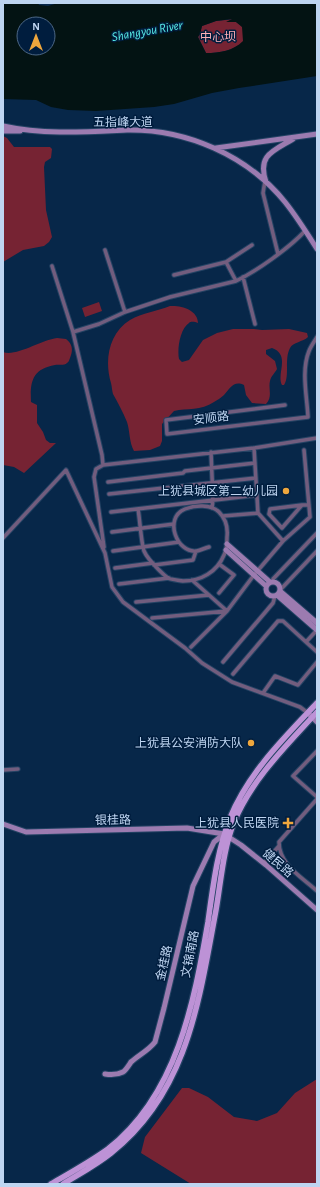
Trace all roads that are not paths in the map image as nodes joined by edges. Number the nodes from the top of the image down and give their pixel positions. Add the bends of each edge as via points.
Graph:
1 (3, 126) edge
2 (3, 131) edge
3 (43, 132) junction
4 (317, 134) edge
5 (295, 137) junction
6 (216, 148) junction
7 (265, 182) junction
8 (306, 231) junction
9 (252, 245) dead end
10 (105, 250) dead end
11 (317, 250) edge
12 (278, 254) junction
13 (226, 262) junction
14 (52, 266) dead end
15 (174, 275) dead end
16 (243, 277) junction
17 (236, 281) junction
18 (125, 312) junction
19 (256, 324) dead end
20 (73, 332) junction
21 (317, 337) edge
22 (285, 405) dead end
23 (317, 438) edge
24 (254, 448) junction
25 (304, 450) dead end
26 (211, 452) junction
27 (255, 463) junction
28 (103, 464) junction
29 (212, 468) junction
30 (256, 478) junction
31 (108, 482) dead end
32 (212, 483) junction
33 (109, 494) dead end
34 (257, 496) junction
35 (213, 500) junction
36 (302, 505) junction
37 (309, 505) junction
38 (212, 508) junction
39 (138, 509) junction
40 (111, 512) dead end
41 (258, 513) junction
42 (223, 516) junction
43 (174, 524) junction
44 (141, 528) junction
45 (112, 532) dead end
46 (317, 533) edge
47 (3, 538) edge
48 (283, 540) junction
49 (179, 542) junction
50 (227, 544) junction
51 (144, 547) junction
52 (209, 547) dead end
53 (226, 550) junction
54 (113, 551) dead end
55 (196, 551) junction
56 (317, 551) edge
57 (105, 553) junction
58 (154, 564) junction
59 (219, 564) junction
60 (115, 568) dead end
61 (256, 573) junction
62 (169, 578) junction
63 (192, 580) junction
64 (270, 583) junction
65 (119, 584) dead end
66 (219, 593) dead end
67 (278, 593) junction
68 (209, 595) junction
69 (136, 602) dead end
70 (227, 612) junction
71 (152, 618) dead end
72 (317, 628) edge
73 (306, 642) junction
74 (191, 647) dead end
75 (317, 652) edge
76 (223, 662) dead end
77 (317, 662) edge
78 (233, 674) dead end
79 (263, 693) junction
80 (317, 703) edge
81 (317, 712) edge
82 (310, 715) junction
83 (317, 722) edge
84 (317, 751) edge
85 (18, 769) dead end
86 (3, 770) edge
87 (317, 798) edge
88 (3, 824) edge
89 (227, 835) junction
90 (279, 846) junction
91 (264, 863) junction
92 (317, 891) edge
93 (317, 910) edge
94 (105, 1074) dead end
95 (51, 1184) edge
96 (63, 1184) edge

1 - 3 street, 五指峰大道
2 - 3 street
3 - 6 street, 五指峰大道 via 157,132
4 - 5 street
5 - 6 street
5 - 7 street via 263,161
6 - 7 street, 五指峰大道
7 - 8 street, 五指峰大道 via 284,201
7 - 12 street via 263,193
8 - 11 street, 五指峰大道
8 - 12 street
9 - 13 street
10 - 18 street
12 - 16 street
13 - 15 street
13 - 17 street
14 - 20 street
16 - 17 street
16 - 19 street
17 - 18 street via 170,297
18 - 20 street
20 - 28 street
21 - 22 street, 安顺路 via 309,350 305,377 308,417 167,434 166,420
23 - 24 street
24 - 26 street
24 - 27 street
25 - 37 street
26 - 28 street
26 - 29 street
27 - 29 street
27 - 30 street
28 - 57 street via 96,469 94,477
29 - 31 street
29 - 32 street
30 - 32 street
30 - 34 street
32 - 33 street
32 - 35 street
34 - 35 street
34 - 41 street
35 - 38 street
35 - 39 street
36 - 36 street via 270,509 269,514 282,528
36 - 37 street
37 - 48 street via 310,518
38 - 42 street
38 - 43 street via 200,506 185,509 174,518
39 - 40 street
39 - 44 street
41 - 42 street
41 - 48 street
42 - 50 street via 227,525
43 - 44 street
43 - 49 street
44 - 45 street
44 - 51 street
46 - 64 street
47 - 57 street via 66,470
48 - 61 street
49 - 51 street
49 - 55 street via 186,549
50 - 53 street
50 - 61 street
51 - 54 street
51 - 58 street via 144,552
52 - 55 street
53 - 59 street
53 - 61 street
55 - 58 street via 193,560
56 - 67 street
57 - 79 street via 112,586 123,602 202,663 232,682
58 - 60 street
58 - 62 street
59 - 63 street via 203,577
59 - 66 street via 234,575
61 - 64 street
61 - 70 street
62 - 63 street
62 - 65 street
63 - 68 street
64 - 67 street via 278,583
64 - 67 street via 266,590 268,594
67 - 72 street
67 - 76 street via 273,603
68 - 69 street
68 - 70 street
70 - 71 street
70 - 74 street
72 - 73 street
73 - 75 street
73 - 78 street via 283,621 278,620
77 - 79 street via 298,685 275,676
79 - 82 street via 300,706
80 - 82 main road, 文锦南路
81 - 82 main road, 文锦南路
82 - 83 street
82 - 89 main road, 文锦南路 via 254,785
84 - 87 street via 293,776
85 - 86 street
87 - 90 street via 279,842
88 - 89 street, 银桂路 via 26,832 187,828
89 - 91 street, 健民路
89 - 94 street, 金桂路 via 214,842 193,886 155,1042 124,1071 118,1074
89 - 95 main road, 文锦南路 via 219,857 193,995 179,1048 171,1067 153,1099 126,1132 109,1148
89 - 96 main road, 文锦南路 via 199,997 178,1068 158,1103 129,1137 99,1162
90 - 91 street
90 - 92 street via 285,863
91 - 93 street, 健民路

